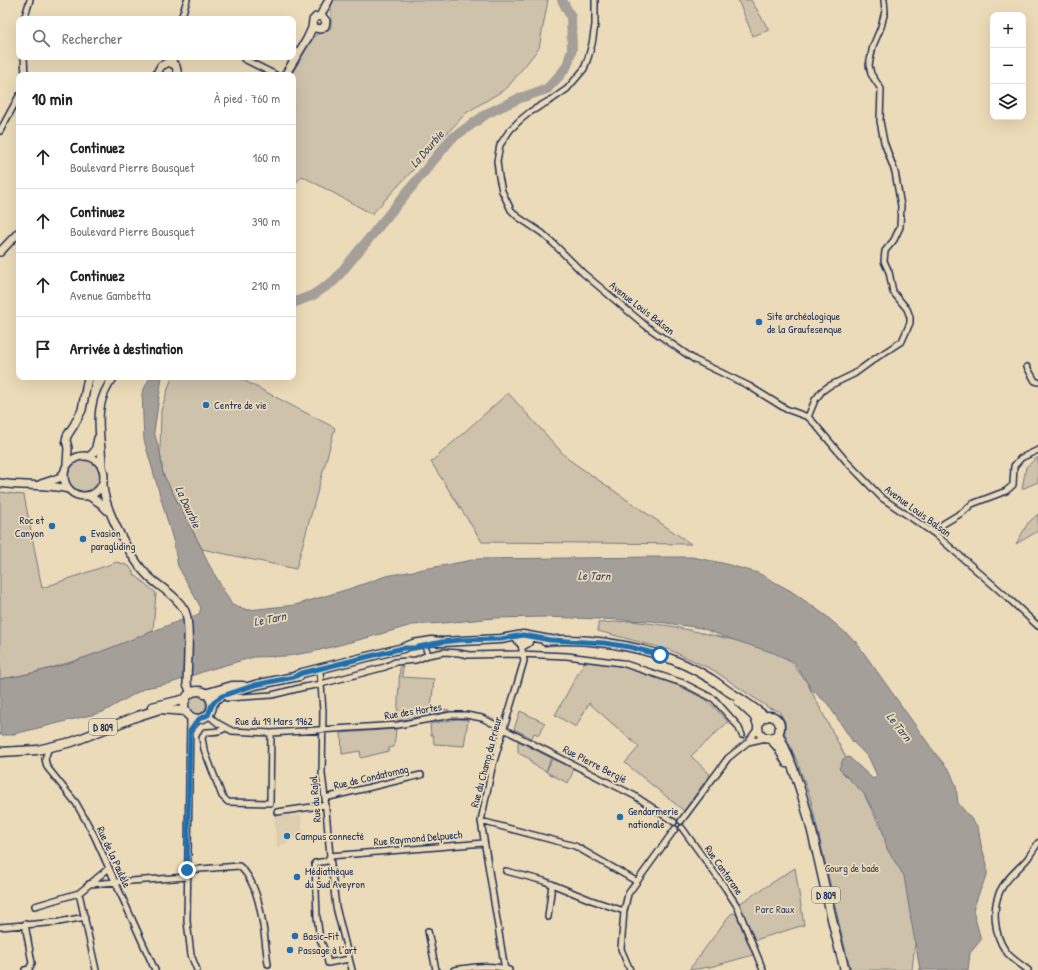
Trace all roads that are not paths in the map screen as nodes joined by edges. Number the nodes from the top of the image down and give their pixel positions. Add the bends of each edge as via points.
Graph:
1 (30, 0) edge
2 (187, 0) edge
3 (595, 0) edge
4 (884, 0) edge
5 (327, 3) edge
6 (25, 16) edge
7 (182, 16) edge
8 (322, 17) junction
9 (313, 24) junction
10 (319, 30) junction
11 (307, 39) junction
12 (296, 57) edge
13 (24, 60) edge
14 (174, 60) edge
15 (246, 60) edge
16 (294, 60) edge
17 (25, 72) edge
18 (158, 72) edge
19 (178, 72) edge
20 (270, 72) edge
21 (287, 72) edge
22 (16, 102) edge
23 (0, 131) edge
24 (16, 235) edge
25 (0, 252) edge
26 (1027, 367) dead end
27 (87, 380) edge
28 (112, 380) edge
29 (1038, 382) edge
30 (808, 417) junction
31 (99, 432) junction
32 (68, 448) junction
33 (1038, 450) edge
34 (78, 456) junction
35 (90, 456) junction
36 (67, 464) junction
37 (102, 465) junction
38 (64, 473) junction
39 (0, 483) edge
40 (103, 485) junction
41 (36, 486) junction
42 (68, 489) junction
43 (89, 496) junction
44 (109, 512) junction
45 (935, 534) junction
46 (1038, 626) edge
47 (524, 641) junction
48 (442, 642) junction
49 (425, 646) junction
50 (403, 648) junction
51 (523, 654) junction
52 (428, 655) junction
53 (351, 660) junction
54 (320, 671) junction
55 (294, 677) junction
56 (321, 684) junction
57 (255, 685) junction
58 (731, 693) junction
59 (205, 694) junction
60 (188, 696) junction
61 (227, 698) dead end
62 (212, 705) junction
63 (188, 713) junction
64 (208, 715) junction
65 (766, 717) junction
66 (199, 719) junction
67 (758, 727) junction
68 (225, 728) junction
69 (504, 729) junction
70 (190, 730) junction
71 (322, 730) junction
72 (271, 733) junction
73 (778, 733) junction
74 (742, 735) dead end
75 (768, 738) junction
76 (748, 742) junction
77 (52, 746) junction
78 (37, 750) junction
79 (19, 751) junction
80 (0, 752) edge
81 (45, 759) junction
82 (421, 776) dead end
83 (795, 777) junction
84 (325, 798) junction
85 (326, 805) junction
86 (277, 812) dead end
87 (481, 821) junction
88 (681, 821) junction
89 (674, 822) junction
90 (682, 828) junction
91 (675, 829) junction
92 (1038, 842) edge
93 (484, 843) junction
94 (330, 856) junction
95 (109, 868) junction
96 (187, 870) junction
97 (506, 871) dead end
98 (187, 877) junction
99 (636, 881) junction
100 (116, 882) junction
101 (89, 884) junction
102 (552, 884) junction
103 (79, 893) junction
104 (35, 906) dead end
105 (624, 911) junction
106 (85, 917) junction
107 (548, 917) dead end
108 (25, 924) junction
109 (0, 927) edge
110 (428, 931) dead end
111 (349, 959) junction
112 (268, 964) dead end
113 (25, 970) edge
114 (96, 970) edge
115 (155, 970) edge
116 (197, 970) edge
117 (352, 970) edge
118 (436, 970) edge
119 (454, 970) edge
120 (506, 970) edge
121 (630, 970) edge
122 (763, 970) edge
123 (845, 970) edge
124 (1028, 970) edge

1 - 6 street
2 - 7 street
3 - 30 street, Avenue Louis Balsan via 592,44 584,69 567,89 519,121 500,145 497,161 499,177 511,210 542,233 582,273 646,326 695,360 743,383 786,409
4 - 30 street via 884,16 869,65 871,74 881,88 880,121 884,142 895,172 901,206 900,227 885,251 884,261 893,292 910,317 910,323 902,341 854,374 822,391
5 - 8 main road
8 - 9 main road via 314,18
8 - 10 main road via 326,23
9 - 10 main road
9 - 11 main road
10 - 11 main road
11 - 12 main road
13 - 17 street
14 - 18 main road via 165,63
14 - 19 main road
15 - 20 street
16 - 21 main road
22 - 23 street
24 - 25 main road
26 - 29 street
27 - 32 main road via 82,410 66,436
28 - 31 main road via 101,403 98,416
30 - 45 street, Avenue Louis Balsan via 882,498
31 - 35 main road via 95,451
31 - 37 main road
32 - 34 main road
32 - 36 main road
33 - 45 street via 1021,458 1014,466 1013,485 1006,492 972,504 964,512 943,524
34 - 35 main road
34 - 36 main road
35 - 37 main road
36 - 38 main road
37 - 40 main road via 105,478
38 - 41 main road via 59,478
38 - 42 main road via 64,482
39 - 41 main road
40 - 43 main road via 95,494
40 - 44 main road
41 - 42 main road
42 - 43 main road via 79,496
43 - 44 main road via 100,502
44 - 60 main road via 142,570 176,599 185,611 188,623
45 - 46 street, Avenue Louis Balsan
47 - 48 main road via 501,639
47 - 51 street, Rue du Champ du Prieur
47 - 58 main road via 604,643 646,651 686,665 711,678
48 - 49 main road
48 - 50 main road via 432,641
49 - 50 main road
49 - 52 street
50 - 53 main road
51 - 52 street via 469,655 444,652
51 - 69 street, Rue du Champ du Prieur via 524,661
51 - 74 street via 622,663 683,683 714,699 738,726
52 - 56 street
53 - 54 main road
53 - 55 main road
54 - 55 main road
54 - 56 street, Rue du Rajol
55 - 57 main road
56 - 61 street via 272,695
56 - 71 street, Rue du Rajol
57 - 59 main road via 232,686
57 - 62 main road via 222,696
58 - 65 main road
58 - 67 main road via 754,716
59 - 60 main road via 198,692
59 - 62 main road
60 - 63 main road via 184,705
60 - 79 main road, D 809 via 69,739
62 - 64 main road
63 - 66 main road
63 - 70 street
63 - 77 main road, D 809 via 160,710 72,742
64 - 66 main road
64 - 68 street, Rue du 19 Mars 1962
65 - 67 main road via 761,720
65 - 73 main road via 776,719
66 - 70 street
67 - 75 main road via 760,734
67 - 76 street
68 - 72 street, Rue du 19 Mars 1962 via 232,731
68 - 72 street via 216,732 205,732 202,738 222,796 228,802 235,803 270,803
69 - 71 street, Rue des Hortes via 482,718 451,715 398,725
69 - 87 street, Rue du Champ du Prieur via 492,768
69 - 89 street, Rue Pierre Bergié via 635,796
70 - 96 street
71 - 72 street, Rue du 19 Mars 1962
71 - 84 street, Rue du Rajol
73 - 75 main road
73 - 83 main road, D 809 via 790,758
75 - 76 street
75 - 83 main road, D 809 via 778,747
76 - 88 street via 728,758
77 - 78 main road, D 809
77 - 81 street
78 - 79 main road, D 809
78 - 81 street, Rue de la Paulèle
79 - 80 main road, D 809
81 - 95 street, Rue de la Paulèle via 47,767 76,803
82 - 84 street, Rue de Condatomag
83 - 123 main road, D 809 via 809,820 834,933
84 - 85 street, Rue du Rajol
85 - 86 street
85 - 94 street, Rue du Rajol
87 - 93 street, Rue du Champ du Prieur
87 - 99 street via 575,846
88 - 89 street
88 - 90 street
89 - 91 street
90 - 91 street
90 - 122 street, Rue Cantarane via 736,906
91 - 99 street
92 - 124 street via 1000,890 996,902 997,935 1001,945
93 - 94 street, Rue Raymond Delpuech
93 - 120 street, Rue du Champ du Prieur
94 - 111 street, Rue du Rajol via 336,907
94 - 111 street via 327,861 315,863 320,939 329,963
95 - 100 street, Rue de la Paulèle
95 - 101 street
96 - 98 street
96 - 112 street via 239,866 245,871 258,900
97 - 102 street
98 - 100 street
98 - 116 street via 189,942
99 - 105 street via 628,894
100 - 101 street
100 - 115 street, Rue de la Paulèle
101 - 103 street
102 - 105 street
102 - 107 street
103 - 104 street
103 - 106 street
105 - 121 street via 621,949
106 - 108 street
106 - 114 street
108 - 109 street
108 - 113 street via 32,963 29,969
110 - 118 street
111 - 117 street, Rue du Rajol
119 - 120 street via 489,967

